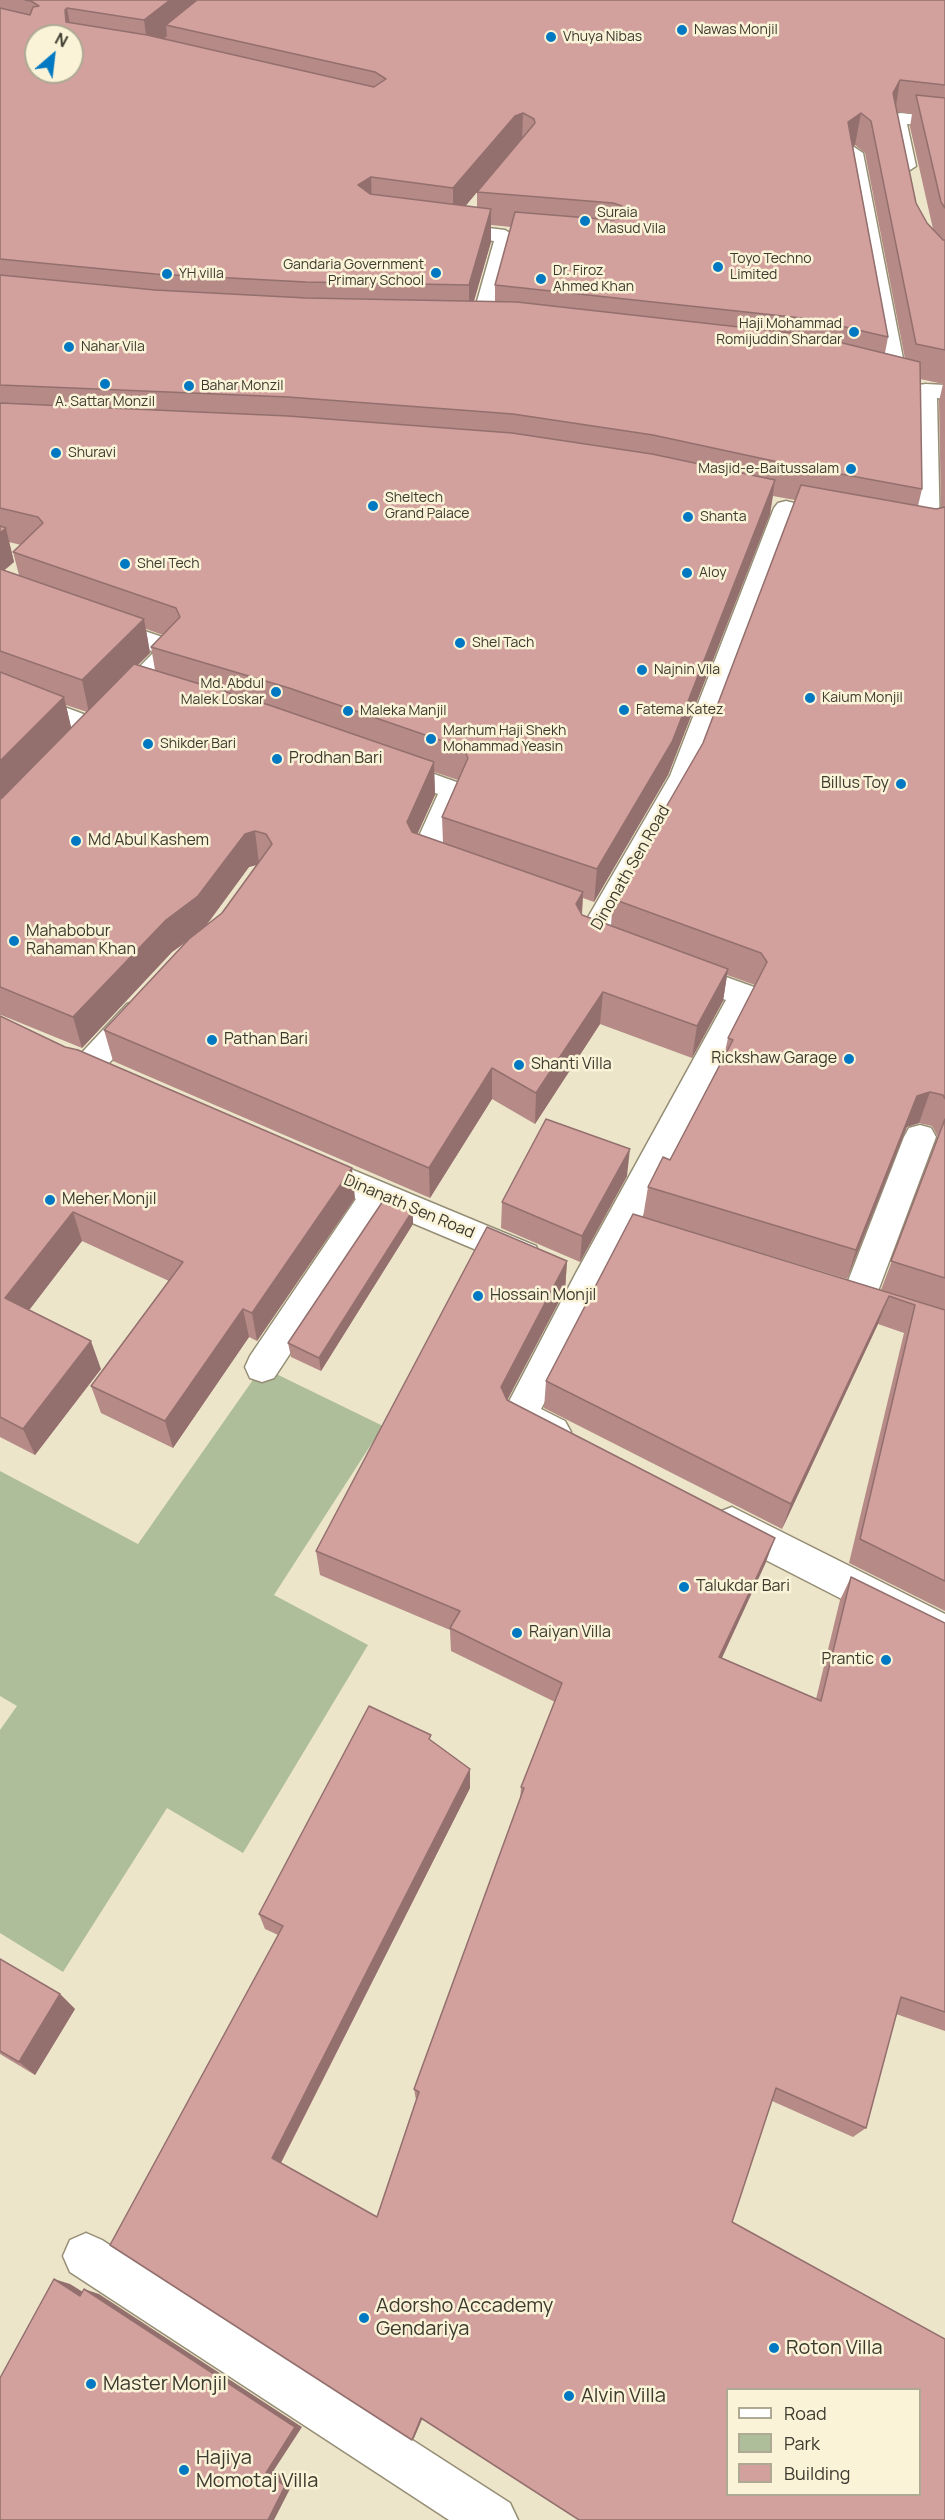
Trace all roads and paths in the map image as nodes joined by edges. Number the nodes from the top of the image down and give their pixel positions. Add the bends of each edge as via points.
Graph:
1 (945, 123) edge
2 (854, 153) edge
3 (911, 184) edge
4 (472, 213) edge
5 (426, 226) edge
6 (458, 231) junction
7 (505, 236) junction
8 (529, 238) edge
9 (457, 326) edge
10 (874, 378) edge
11 (897, 384) junction
12 (936, 391) edge
13 (787, 508) dead end
14 (892, 528) edge
15 (86, 619) edge
16 (0, 691) edge
17 (368, 760) edge
18 (469, 872) edge
19 (160, 989) edge
20 (57, 1055) edge
21 (87, 1068) junction
22 (118, 1082) edge
23 (920, 1137) dead end
24 (290, 1156) edge
25 (378, 1194) junction
26 (620, 1225) junction
27 (654, 1235) edge
28 (563, 1273) junction
29 (824, 1288) edge
30 (858, 1299) junction
31 (891, 1309) edge
32 (262, 1367) dead end
33 (584, 1448) edge
34 (701, 1508) edge
35 (945, 1634) edge
36 (86, 2256) dead end
37 (493, 2520) edge

1 - 3 street via 901,118 898,124
2 - 11 street
4 - 6 street
5 - 6 street
6 - 7 street
7 - 8 street
7 - 9 street via 489,326
10 - 11 street
11 - 12 street
12 - 14 street via 928,534
13 - 26 street, Dinonath Sen Road via 683,776 591,914 590,938 744,996
15 - 16 street via 171,649 147,688 86,735
17 - 18 street via 453,790 424,856
19 - 21 street
20 - 21 street
21 - 22 street
23 - 30 street
24 - 25 street, Dinanath Sen Road
25 - 28 street, Dinanath Sen Road
25 - 32 street
26 - 27 street
26 - 28 street, Dinonath Sen Road
28 - 33 street, Dinonath Sen Road via 520,1415
29 - 30 street
30 - 31 street
34 - 35 street
36 - 37 street

